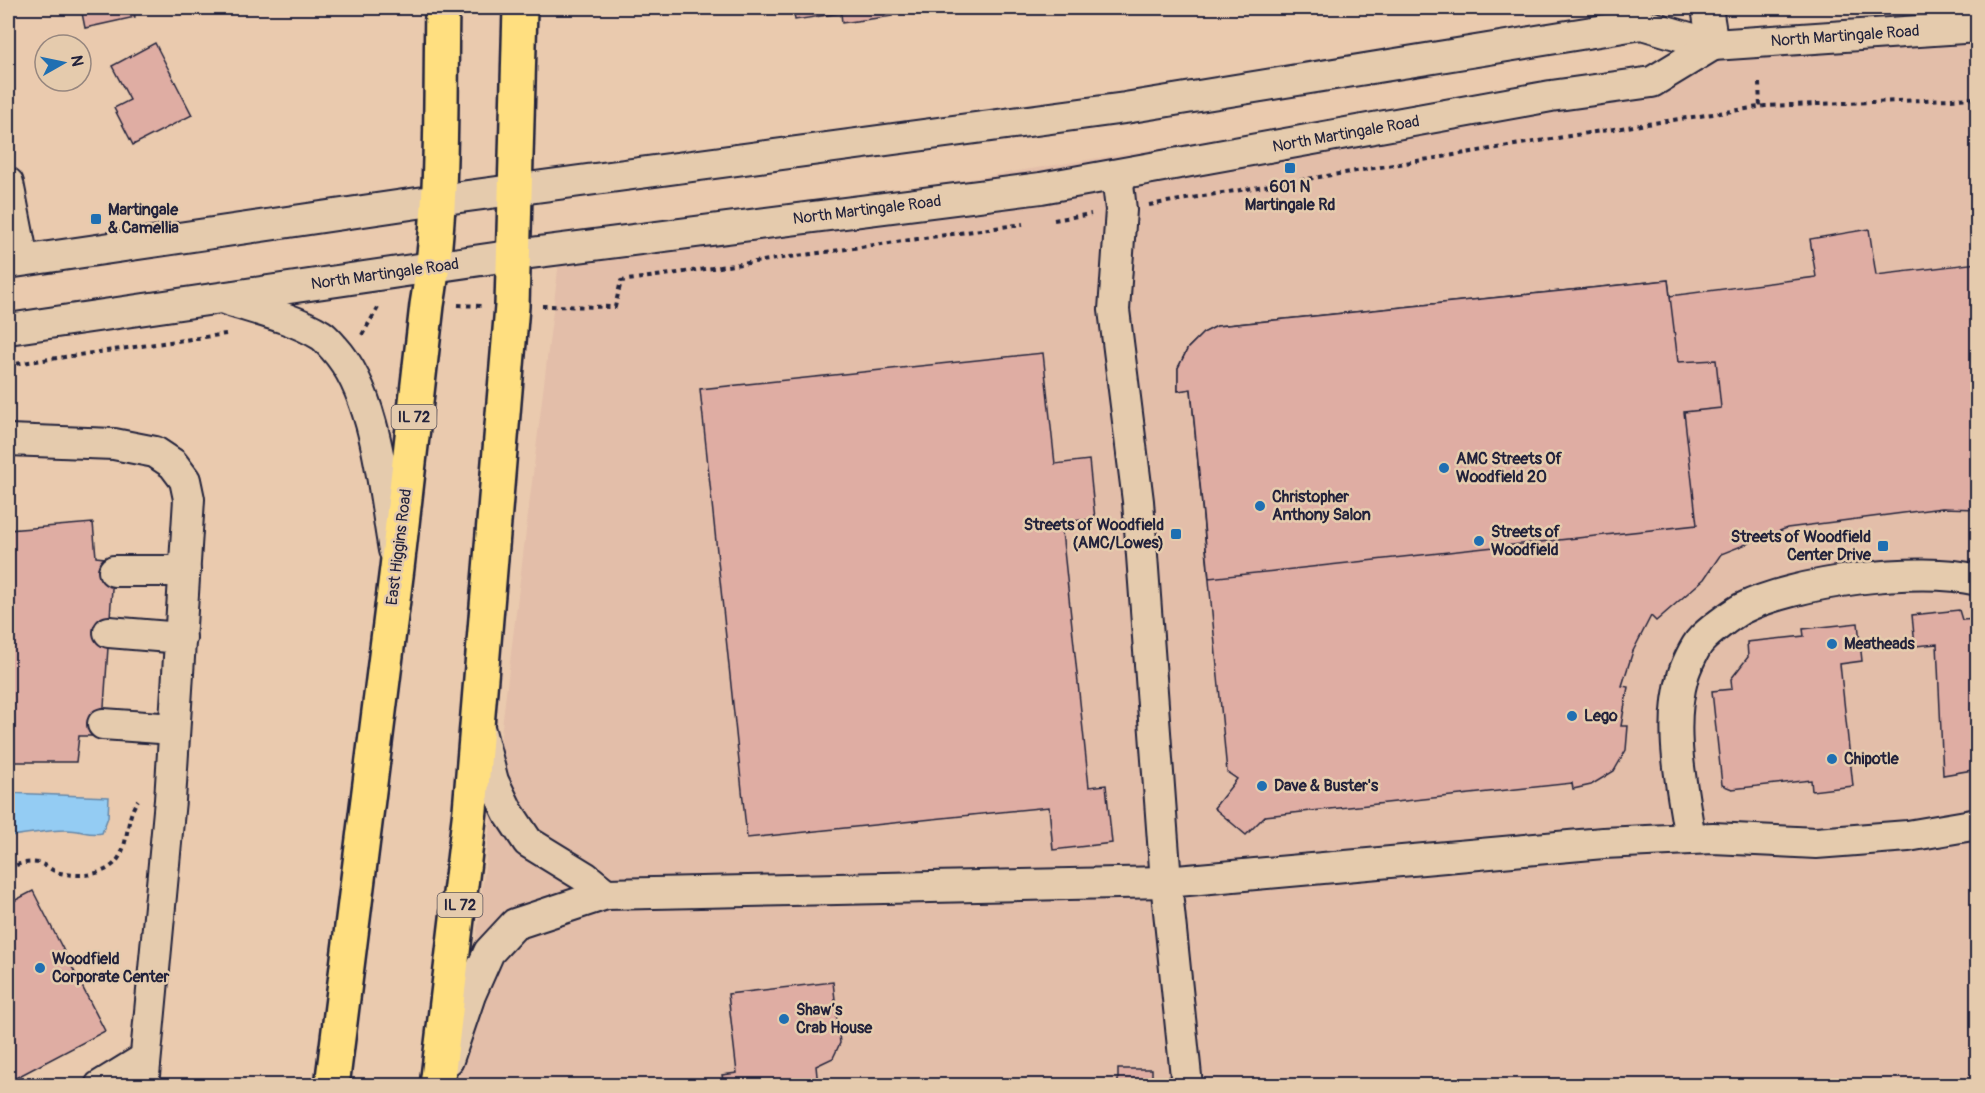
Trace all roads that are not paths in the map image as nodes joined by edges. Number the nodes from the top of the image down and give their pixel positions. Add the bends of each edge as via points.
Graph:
1 (442, 8) edge
2 (520, 8) edge
3 (1707, 8) edge
4 (1977, 27) edge
5 (1713, 45) junction
6 (1117, 175) junction
7 (8, 183) edge
8 (516, 189) junction
9 (438, 200) junction
10 (515, 255) junction
11 (15, 262) edge
12 (434, 267) junction
13 (222, 298) junction
14 (8, 329) edge
15 (8, 440) edge
16 (397, 568) junction
17 (114, 571) dead end
18 (186, 571) junction
19 (1977, 580) edge
20 (109, 632) dead end
21 (180, 638) junction
22 (103, 724) dead end
23 (478, 724) junction
24 (174, 729) junction
25 (1977, 824) edge
26 (1690, 839) junction
27 (1166, 882) junction
28 (606, 894) junction
29 (143, 1072) edge
30 (100, 1086) edge
31 (332, 1086) edge
32 (438, 1086) edge
33 (1187, 1086) edge

1 - 9 main road, East Higgins Road / IL 72
2 - 8 main road, IL 72
3 - 5 street
4 - 5 street, North Martingale Road
5 - 6 street, North Martingale Road via 1652,82 1551,96
5 - 8 street, North Martingale Road via 1642,24 1125,108
6 - 10 street, North Martingale Road
6 - 27 street via 1121,210 1114,310 1138,501
7 - 11 street
8 - 9 street, North Martingale Road
8 - 10 main road, IL 72
9 - 11 street, North Martingale Road
9 - 12 main road, East Higgins Road / IL 72
10 - 12 street, North Martingale Road
10 - 23 main road, IL 72
12 - 13 street, North Martingale Road
12 - 16 main road, East Higgins Road / IL 72
13 - 14 street, North Martingale Road
13 - 16 street via 323,336 348,365 373,426
15 - 18 street via 114,444 155,452 173,464 185,480 189,499
16 - 31 main road, East Higgins Road / IL 72
17 - 18 street
18 - 21 street
19 - 26 street via 1922,575 1879,577 1787,592 1740,610 1700,640 1683,675 1676,721
20 - 21 street
21 - 24 street
22 - 24 street
23 - 28 street via 493,781 528,842
23 - 32 main road, IL 72
24 - 29 street
25 - 26 street via 1908,836 1816,843
26 - 27 street via 1603,843
27 - 28 street
27 - 33 street
28 - 32 street via 515,924 489,952
29 - 30 street

